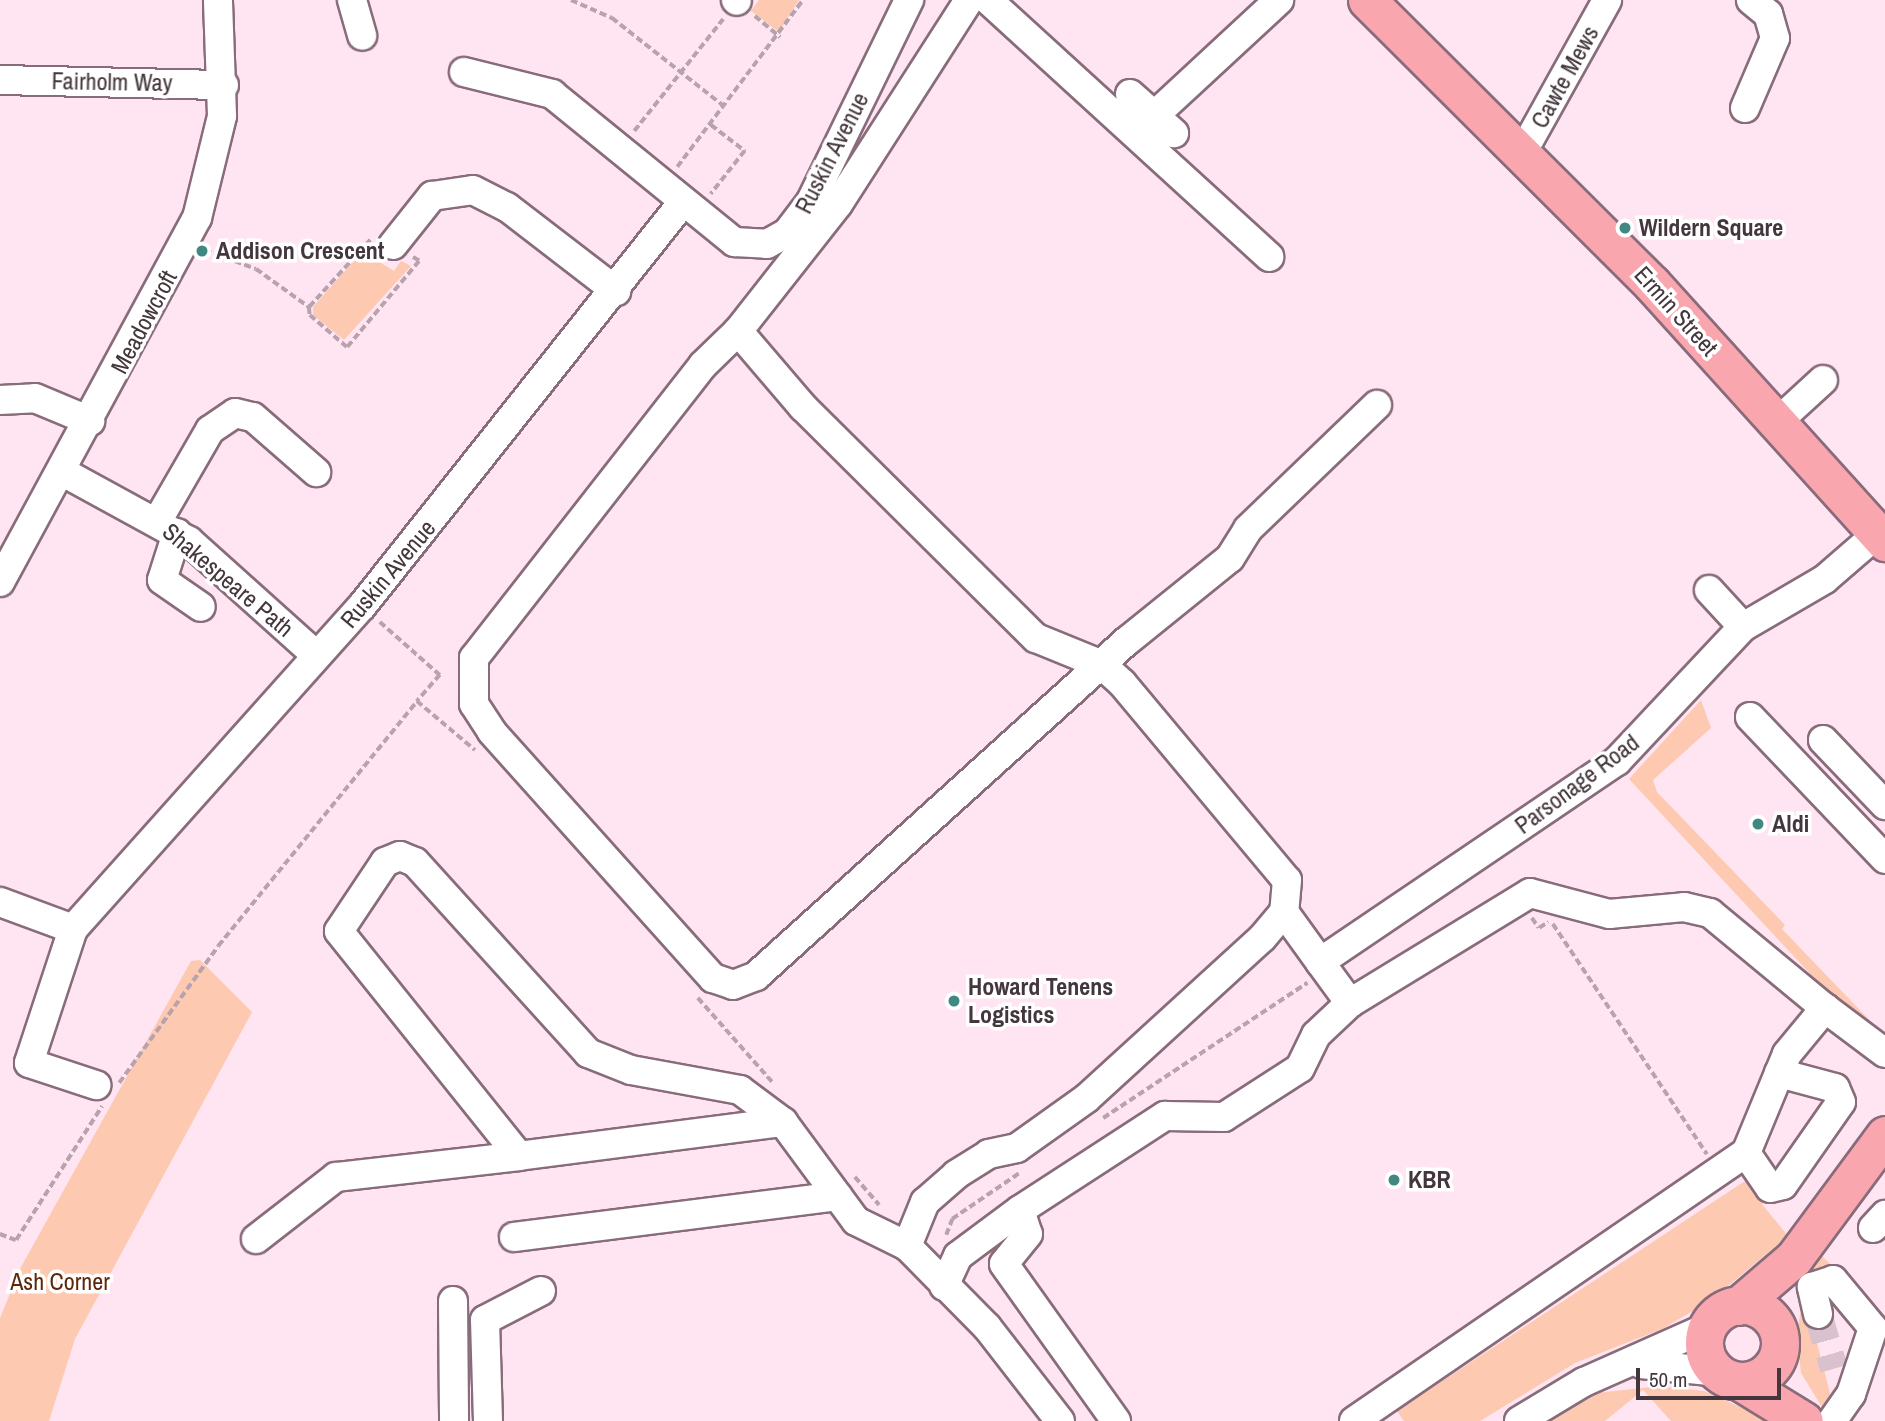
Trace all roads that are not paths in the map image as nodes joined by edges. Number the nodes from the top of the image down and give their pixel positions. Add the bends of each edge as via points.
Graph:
1 (218, 0) edge
2 (909, 0) edge
3 (969, 0) edge
4 (988, 0) edge
5 (1279, 0) edge
6 (1367, 0) edge
7 (1607, 0) edge
8 (1751, 0) edge
9 (356, 3) edge
10 (362, 36) dead end
11 (464, 72) dead end
12 (0, 80) edge
13 (224, 85) junction
14 (1130, 94) dead end
15 (1745, 108) dead end
16 (1522, 153) junction
17 (681, 200) junction
18 (393, 245) road end
19 (1269, 257) dead end
20 (616, 292) junction
21 (738, 331) junction
22 (1823, 380) dead end
23 (0, 400) edge
24 (1377, 405) dead end
25 (90, 421) junction
26 (1776, 424) junction
27 (61, 471) junction
28 (316, 472) dead end
29 (167, 527) junction
30 (1881, 538) edge
31 (0, 582) edge
32 (1709, 590) dead end
33 (201, 607) dead end
34 (1743, 627) junction
35 (316, 655) junction
36 (1102, 665) junction
37 (1750, 717) dead end
38 (1823, 740) dead end
39 (1885, 805) edge
40 (1885, 859) edge
41 (0, 902) edge
42 (1291, 921) junction
43 (73, 929) junction
44 (1320, 962) junction
45 (1350, 1003) junction
46 (1825, 1008) junction
47 (1885, 1053) edge
48 (1779, 1073) junction
49 (104, 1089) road end
50 (783, 1122) junction
51 (1881, 1147) edge
52 (1746, 1153) junction
53 (519, 1156) junction
54 (837, 1196) junction
55 (1013, 1216) junction
56 (514, 1237) dead end
57 (256, 1239) dead end
58 (907, 1247) junction
59 (1794, 1258) junction
60 (944, 1286) junction
61 (541, 1291) dead end
62 (453, 1301) dead end
63 (1738, 1306) junction
64 (1818, 1314) tunnel mouth
65 (1708, 1326) junction
66 (1776, 1340) junction
67 (1634, 1364) junction
68 (1834, 1369) tunnel mouth
69 (1728, 1376) junction
70 (1826, 1414) edge
71 (454, 1421) edge
72 (488, 1421) edge
73 (1060, 1421) edge
74 (1116, 1421) edge
75 (1354, 1421) edge
76 (1519, 1421) edge

1 - 13 street, Meadowcroft
2 - 17 street, Ruskin Avenue via 811,201 787,233 767,244 741,244
3 - 21 street via 838,204
4 - 19 street
5 - 14 street via 1165,124
6 - 16 main road, Ermin Street
7 - 16 street, Cawte Mews
8 - 15 street via 1768,14 1775,38
9 - 10 street
11 - 17 street, Ruskin Avenue via 552,94
12 - 13 street, Fairholm Way
13 - 25 street, Meadowcroft via 218,152 187,242
16 - 26 main road, Ermin Street via 1652,284
17 - 20 street, Ruskin Avenue
18 - 20 street via 432,196 473,190 507,207
20 - 35 street, Ruskin Avenue
21 - 36 street via 803,407 1036,638
21 - 36 street via 703,365 488,633 472,678 474,704 492,732 713,978 733,985 756,976
22 - 26 street
23 - 25 street via 35,398
24 - 36 street via 1248,529 1230,558
25 - 27 street, Meadowcroft
26 - 30 main road, Ermin Street
27 - 29 street, Shakespeare Path
27 - 31 street, Meadowcroft
28 - 29 street via 253,417 226,416
29 - 33 street via 162,580
29 - 35 street, Shakespeare Path
30 - 34 street, Parsonage Road via 1825,579
32 - 34 street
34 - 44 street, Parsonage Road via 1616,761
35 - 43 street, Ruskin Avenue
36 - 42 street via 1277,864 1287,880
37 - 40 street
38 - 39 street
41 - 43 street
42 - 44 street
42 - 58 street via 1087,1098 1017,1147 989,1154 956,1175 925,1202
43 - 49 street, Ruskin Avenue via 29,1063
44 - 45 street
45 - 46 street via 1510,903 1539,892 1609,914 1684,907 1710,913
45 - 55 street via 1316,1035 1300,1069 1224,1117 1165,1116
46 - 47 street
46 - 48 street via 1794,1042
48 - 52 street
48 - 52 street via 1835,1088 1841,1102 1783,1185 1770,1188
50 - 53 street
50 - 53 street via 740,1090 631,1070 588,1053 437,878 400,856 385,862 339,931
50 - 54 street
51 - 59 main road
52 - 75 street
53 - 57 street via 336,1177
54 - 56 street
54 - 58 street via 856,1221
55 - 60 street via 958,1256
55 - 74 street via 1028,1234 1004,1264
58 - 60 street
59 - 63 main road
59 - 66 main road
60 - 73 street via 987,1326
61 - 72 street via 485,1320
62 - 71 street
63 - 65 main road
63 - 66 main road via 1762,1311
64 - 70 street via 1812,1287 1825,1279 1869,1317 1873,1338
65 - 67 street
65 - 69 main road via 1705,1351
66 - 69 main road via 1762,1375
66 - 70 main road
67 - 69 street
67 - 76 street via 1584,1382
68 - 70 street
69 - 70 main road

